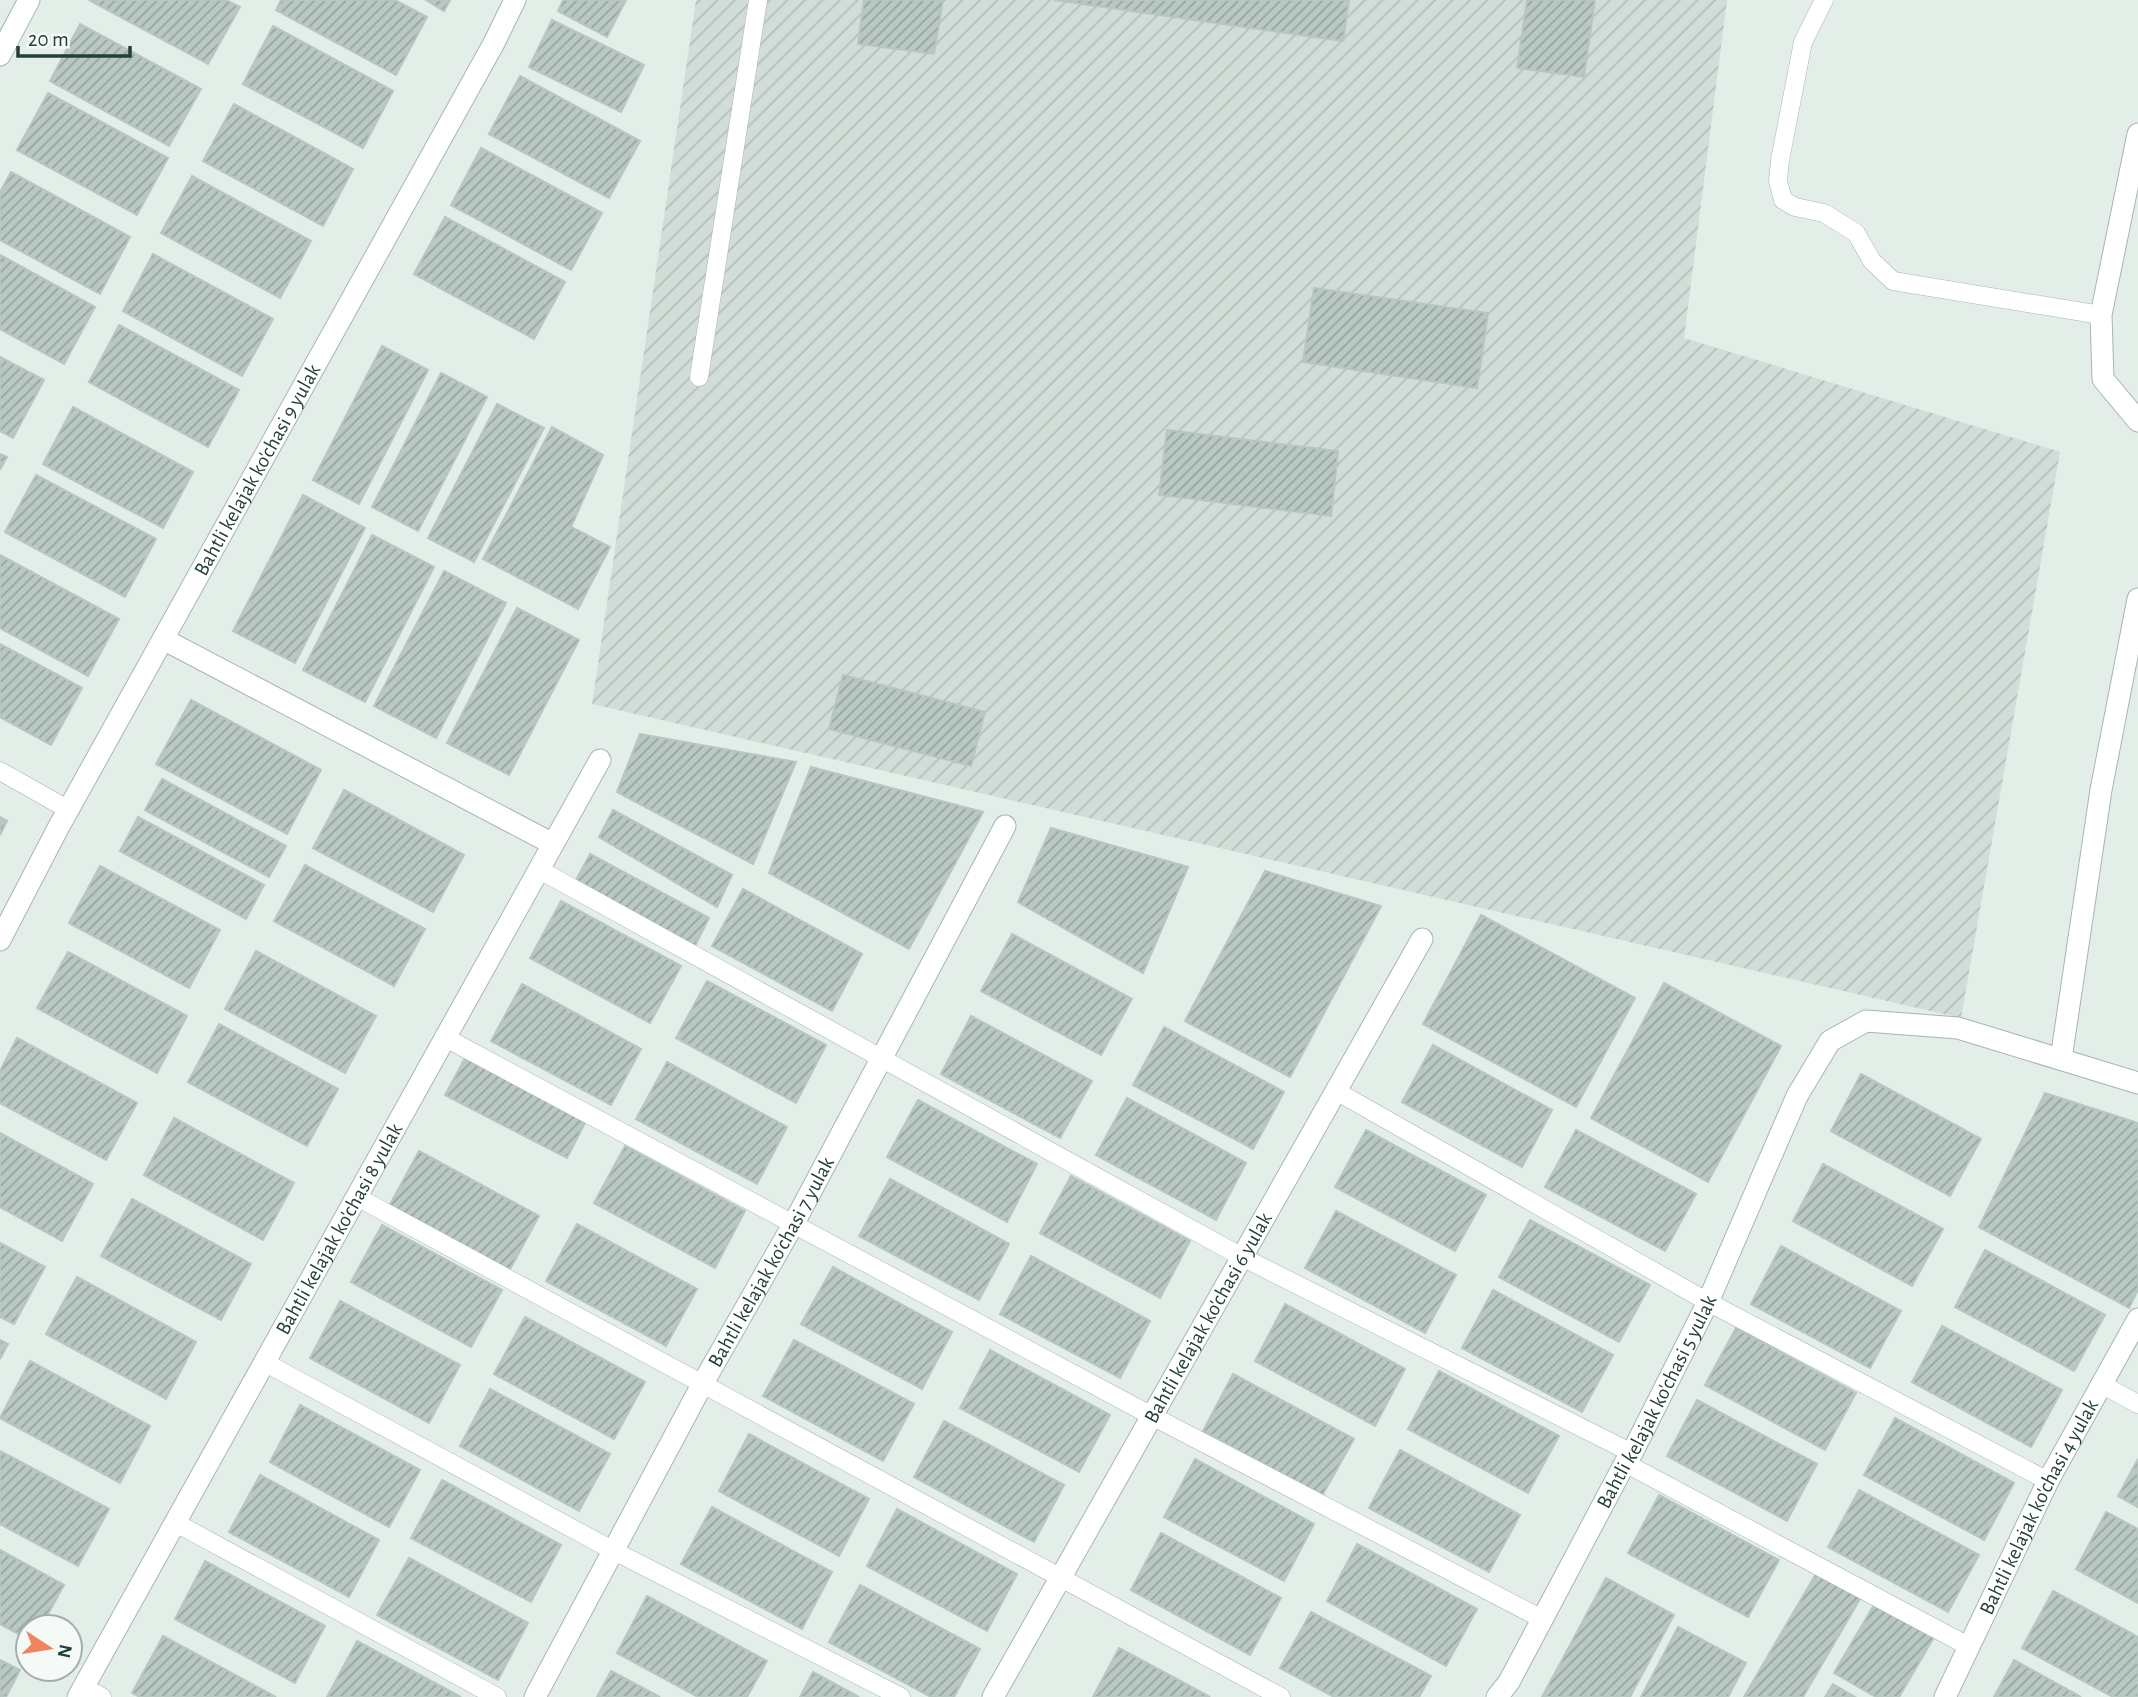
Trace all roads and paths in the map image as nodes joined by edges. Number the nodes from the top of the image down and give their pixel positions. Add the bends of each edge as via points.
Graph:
1 (29, 0) edge
2 (515, 0) edge
3 (758, 0) edge
4 (1824, 0) edge
5 (0, 55) edge
6 (2138, 134) edge
7 (2101, 315) junction
8 (699, 377) dead end
9 (2138, 421) edge
10 (2138, 599) edge
11 (163, 639) junction
12 (600, 760) dead end
13 (0, 771) edge
14 (69, 810) junction
15 (1005, 826) dead end
16 (553, 844) junction
17 (538, 869) junction
18 (1422, 939) dead end
19 (0, 940) edge
20 (444, 1037) junction
21 (882, 1058) junction
22 (2061, 1059) junction
23 (2138, 1083) edge
24 (1336, 1091) junction
25 (357, 1197) junction
26 (794, 1223) junction
27 (1242, 1257) junction
28 (1708, 1302) junction
29 (2138, 1319) edge
30 (264, 1362) junction
31 (703, 1383) junction
32 (2103, 1385) junction
33 (2138, 1404) edge
34 (1152, 1416) junction
35 (1628, 1458) junction
36 (2049, 1481) junction
37 (176, 1522) junction
38 (614, 1551) junction
39 (1060, 1578) junction
40 (1542, 1619) junction
41 (1968, 1646) junction
42 (88, 1694) edge
43 (497, 1697) edge
44 (535, 1697) edge
45 (901, 1697) edge
46 (993, 1697) edge
47 (1281, 1697) edge
48 (1497, 1697) edge
49 (1945, 1697) edge

1 - 5 street
2 - 11 street, Bahtli kelajak ko'chasi 9 yulak
3 - 8 lane
4 - 7 lane via 1803,42 1780,160 1778,181 1783,200 1824,213 1856,233 1872,261 1894,281
6 - 7 street
7 - 9 street via 2103,379
10 - 22 street via 2101,790
11 - 14 street, Bahtli kelajak ko'chasi 9 yulak
11 - 16 street
12 - 16 street, Bahtli kelajak ko'chasi 8 yulak
13 - 14 lane
14 - 19 street, Bahtli kelajak ko'chasi 9 yulak
15 - 21 street, Bahtli kelajak ko'chasi 7 yulak
16 - 17 street, Bahtli kelajak ko'chasi 8 yulak
17 - 20 street, Bahtli kelajak ko'chasi 8 yulak
17 - 21 lane
18 - 24 street, Bahtli kelajak ko'chasi 6 yulak
20 - 25 street, Bahtli kelajak ko'chasi 8 yulak
20 - 26 lane
21 - 26 street, Bahtli kelajak ko'chasi 7 yulak
21 - 27 lane
22 - 23 street, Bahtli kelajak ko'chasi 5 yulak
22 - 28 street, Bahtli kelajak ko'chasi 5 yulak via 1958,1028 1866,1021 1830,1041 1797,1097
24 - 27 street, Bahtli kelajak ko'chasi 6 yulak
24 - 28 lane
25 - 30 street, Bahtli kelajak ko'chasi 8 yulak
25 - 31 lane
26 - 31 street, Bahtli kelajak ko'chasi 7 yulak
26 - 34 lane
27 - 34 street, Bahtli kelajak ko'chasi 6 yulak
27 - 35 lane
28 - 35 street, Bahtli kelajak ko'chasi 5 yulak
28 - 36 lane
29 - 32 street, Bahtli kelajak ko'chasi 4 yulak
30 - 37 street, Bahtli kelajak ko'chasi 8 yulak
30 - 38 lane
31 - 38 street, Bahtli kelajak ko'chasi 7 yulak
31 - 39 lane
32 - 33 lane
32 - 36 street, Bahtli kelajak ko'chasi 4 yulak
34 - 39 street, Bahtli kelajak ko'chasi 6 yulak
34 - 40 lane
35 - 40 street, Bahtli kelajak ko'chasi 5 yulak
35 - 41 lane
36 - 41 street, Bahtli kelajak ko'chasi 4 yulak
37 - 42 street, Bahtli kelajak ko'chasi 8 yulak
37 - 43 lane
38 - 44 street, Bahtli kelajak ko'chasi 7 yulak
38 - 45 lane
39 - 46 street, Bahtli kelajak ko'chasi 6 yulak
39 - 47 lane
40 - 48 street, Bahtli kelajak ko'chasi 5 yulak
41 - 49 street, Bahtli kelajak ko'chasi 4 yulak

